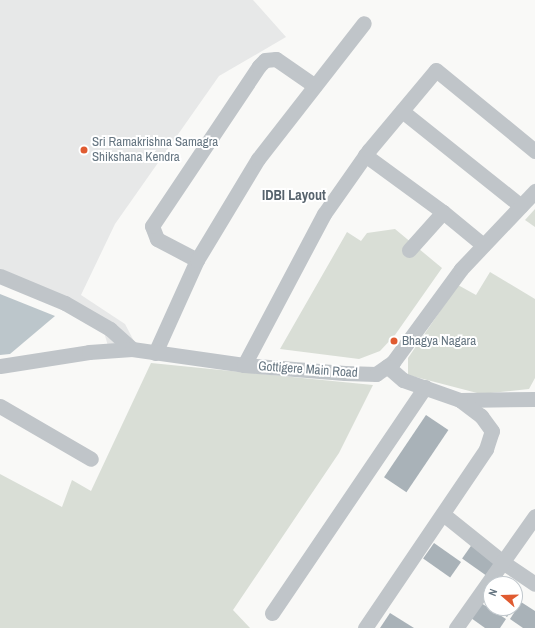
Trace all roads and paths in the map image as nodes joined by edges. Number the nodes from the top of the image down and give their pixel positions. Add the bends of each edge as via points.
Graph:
1 (364, 23) dead end
2 (315, 86) junction
3 (402, 111) junction
4 (535, 151) edge
5 (365, 155) junction
6 (535, 191) edge
7 (521, 206) junction
8 (443, 212) junction
9 (482, 245) junction
10 (409, 250) dead end
11 (197, 260) junction
12 (0, 276) edge
13 (132, 349) junction
14 (155, 353) junction
15 (0, 366) edge
16 (244, 366) junction
17 (388, 366) junction
18 (425, 387) junction
19 (535, 399) edge
20 (460, 400) junction
21 (0, 406) edge
22 (91, 459) dead end
23 (443, 514) junction
24 (535, 516) edge
25 (504, 563) junction
26 (535, 584) edge
27 (272, 613) dead end
28 (365, 628) edge
29 (456, 628) edge

1 - 2 street
2 - 11 street via 258,159
2 - 11 street via 276,59 265,60 259,66 152,226 157,239
3 - 4 street via 436,70
3 - 5 street
3 - 7 street
5 - 8 street
5 - 16 street via 324,214
6 - 7 street, Gottigere Main Road
7 - 9 street, Gottigere Main Road
8 - 9 street
8 - 10 street
9 - 17 street, Gottigere Main Road
11 - 14 street
12 - 13 street via 66,303 110,329
13 - 14 street, Gottigere Main Road
13 - 15 street, Gottigere Main Road via 89,352
14 - 16 street, Gottigere Main Road
16 - 17 street, Gottigere Main Road via 376,374
17 - 18 street via 403,380
18 - 20 street
18 - 27 street
19 - 20 street
20 - 23 street via 481,416 492,431 486,449
21 - 22 street
23 - 25 street
23 - 28 street
24 - 25 street
25 - 26 street
25 - 29 street

